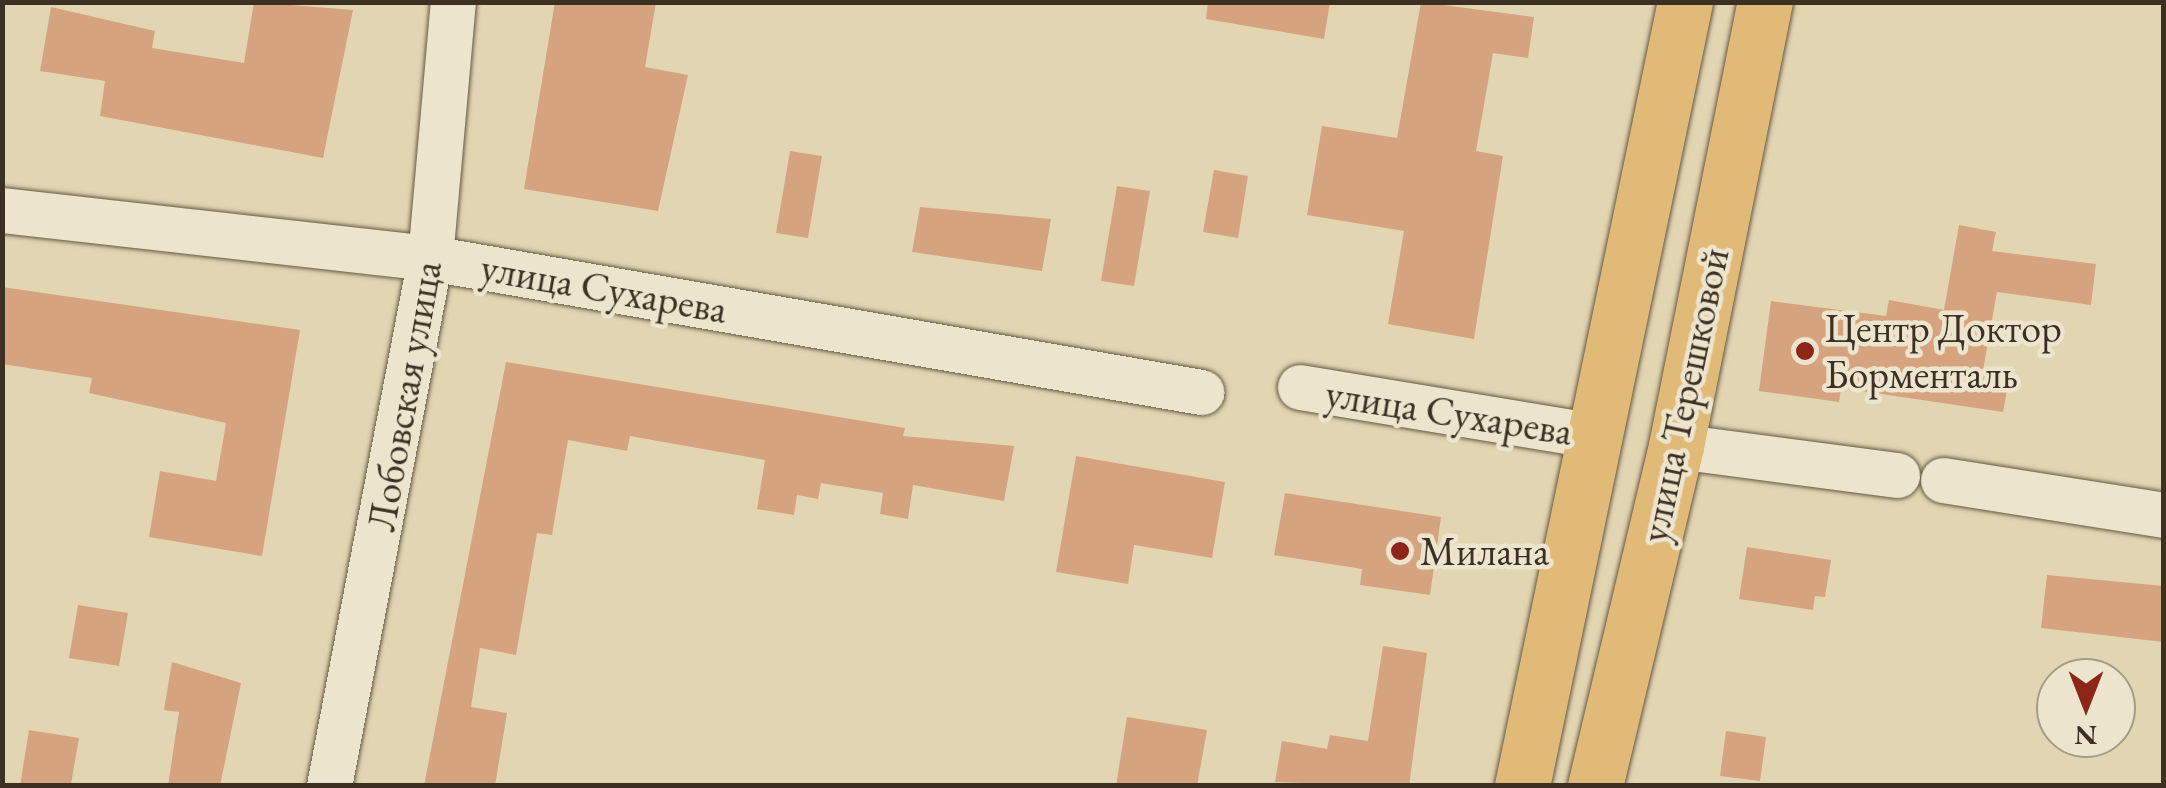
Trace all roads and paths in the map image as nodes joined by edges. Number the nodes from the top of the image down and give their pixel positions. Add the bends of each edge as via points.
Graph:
1 (453, 2) edge
2 (1685, 2) edge
3 (1765, 2) edge
4 (2, 210) edge
5 (430, 258) junction
6 (1300, 387) dead end
7 (1201, 392) dead end
8 (1597, 436) junction
9 (1676, 446) junction
10 (1897, 475) dead end
11 (1943, 480) dead end
12 (2164, 515) edge
13 (329, 786) edge
14 (1522, 786) edge
15 (1595, 786) edge

1 - 5 street, Лобовская улица
2 - 8 main road, улица Терешковой
3 - 9 main road, улица Терешковой
4 - 5 street, улица Сухарева
5 - 7 street, улица Сухарева
5 - 13 street, Лобовская улица
6 - 8 street, улица Сухарева
8 - 14 main road, улица Терешковой
9 - 10 street
9 - 15 main road, улица Терешковой
11 - 12 street

